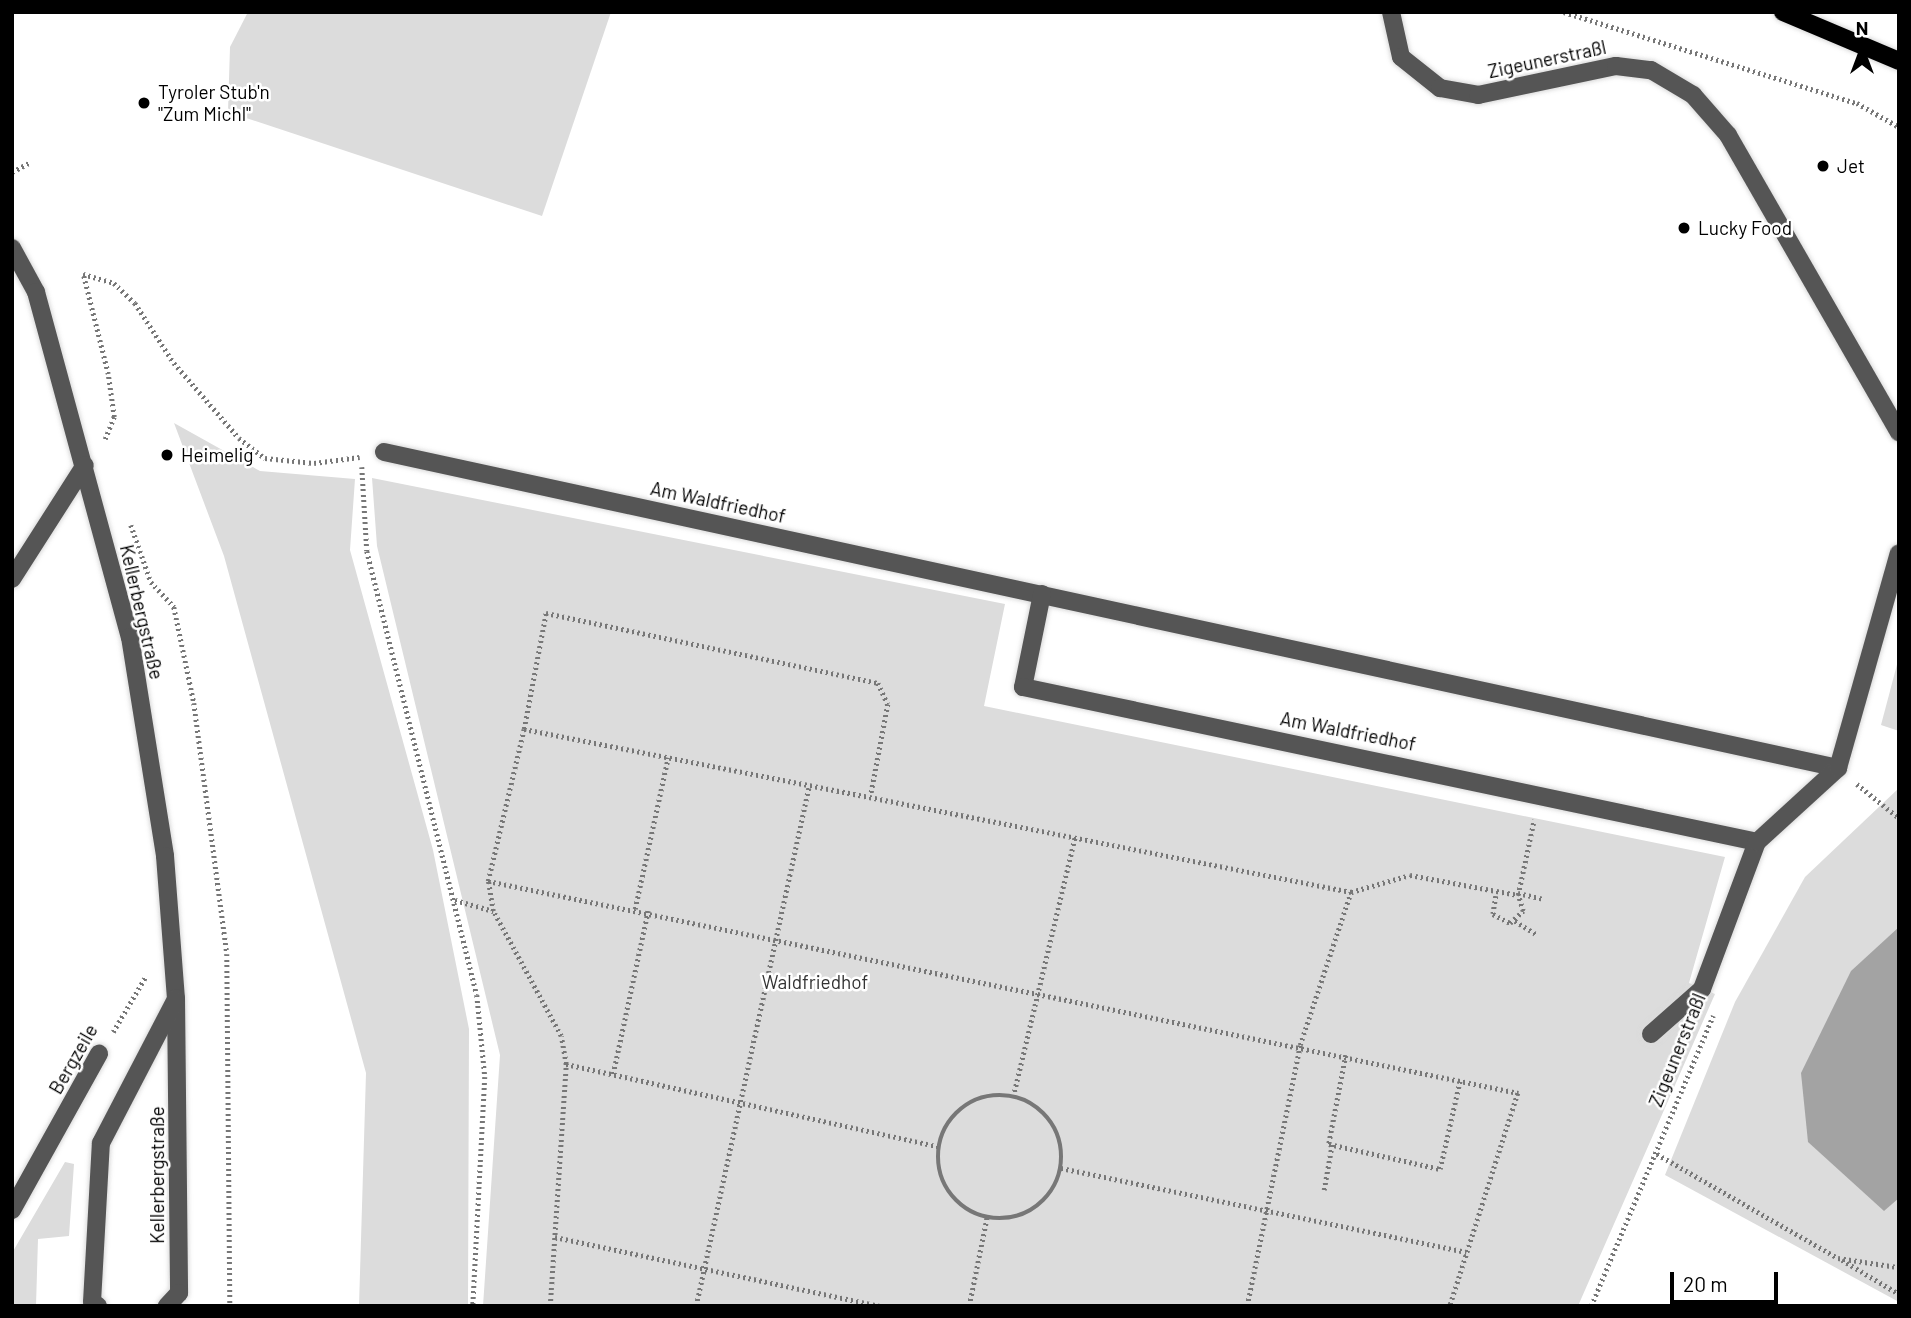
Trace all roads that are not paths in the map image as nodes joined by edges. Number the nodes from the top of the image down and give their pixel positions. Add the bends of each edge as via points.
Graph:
1 (1391, 12) edge
2 (1783, 12) edge
3 (1899, 61) edge
4 (12, 248) edge
5 (1899, 432) edge
6 (384, 452) road end
7 (85, 465) junction
8 (1899, 553) edge
9 (12, 579) edge
10 (1042, 594) junction
11 (1838, 768) junction
12 (1757, 842) junction
13 (176, 998) junction
14 (1651, 1034) dead end
15 (100, 1054) road end
16 (12, 1210) edge
17 (98, 1306) edge
18 (167, 1306) edge

1 - 5 street, Zigeunerstraßl via 1401,57 1440,88 1478,95 1625,66 1651,70 1693,95 1728,135
2 - 3 main road
4 - 7 street, Kellerbergstraße via 36,292
6 - 10 street, Am Waldfriedhof
7 - 9 street
7 - 13 street, Kellerbergstraße via 130,637 173,931
8 - 11 street
10 - 11 street, Am Waldfriedhof
10 - 12 street, Am Waldfriedhof via 1023,687 1539,792
11 - 12 street
12 - 14 street via 1702,989
13 - 17 street, Kellerbergstraße via 101,1143 92,1302
13 - 18 street, Kellerbergstraße via 179,1293
15 - 16 street, Bergzeile

